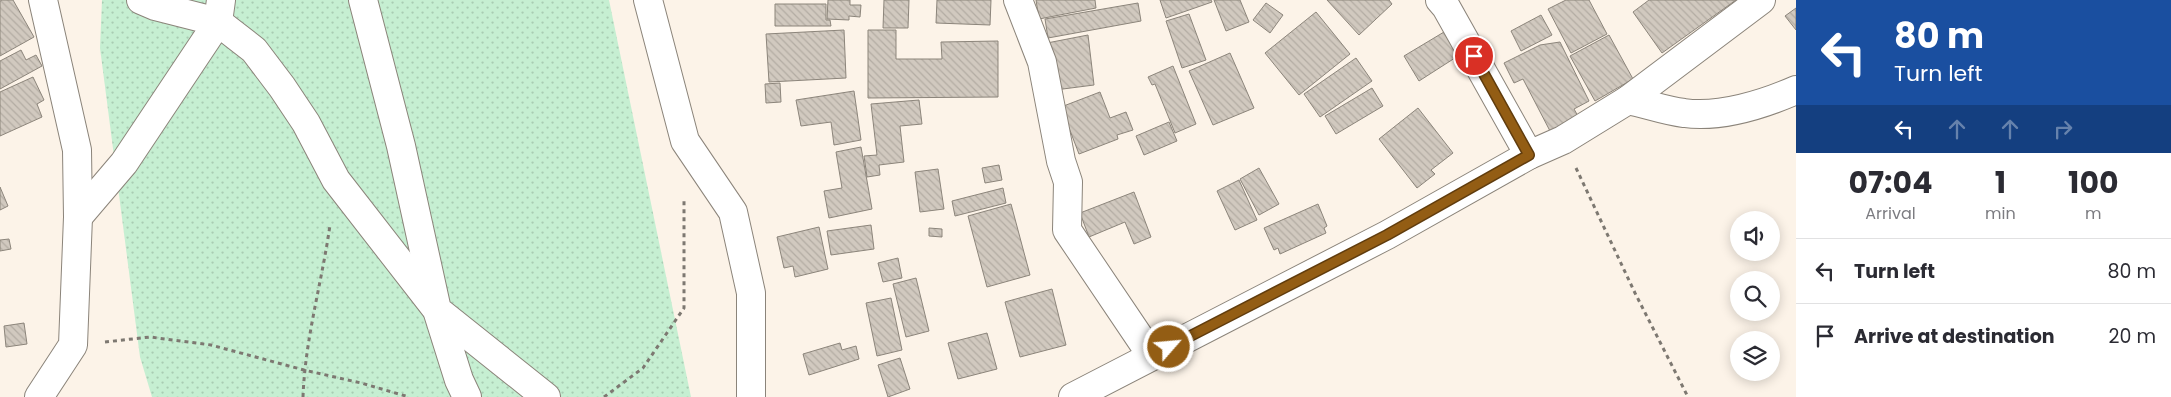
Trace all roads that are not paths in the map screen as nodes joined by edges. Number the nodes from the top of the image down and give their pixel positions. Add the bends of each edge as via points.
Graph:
1 (43, 0) edge
2 (141, 0) edge
3 (363, 0) edge
4 (648, 0) edge
5 (1018, 0) edge
6 (1440, 0) edge
7 (1761, 0) edge
8 (220, 11) edge
9 (1796, 90) edge
10 (1628, 100) junction
11 (1529, 155) junction
12 (78, 217) junction
13 (437, 310) junction
14 (1152, 356) junction
15 (39, 397) edge
16 (467, 397) edge
17 (546, 397) edge
18 (752, 397) edge
19 (1073, 397) edge

1 - 12 street via 77,150
2 - 8 street via 156,6
3 - 13 street via 401,146
4 - 18 street via 685,141 733,212 752,293
5 - 14 street via 1042,62 1068,182 1067,230
6 - 11 street
7 - 10 street
8 - 12 street via 124,163
8 - 13 street via 282,87 336,180
9 - 10 street via 1767,103 1722,112 1686,113
10 - 11 street via 1563,140
11 - 14 street via 1387,235
12 - 15 street via 73,345
13 - 16 street
13 - 17 street
14 - 19 street

